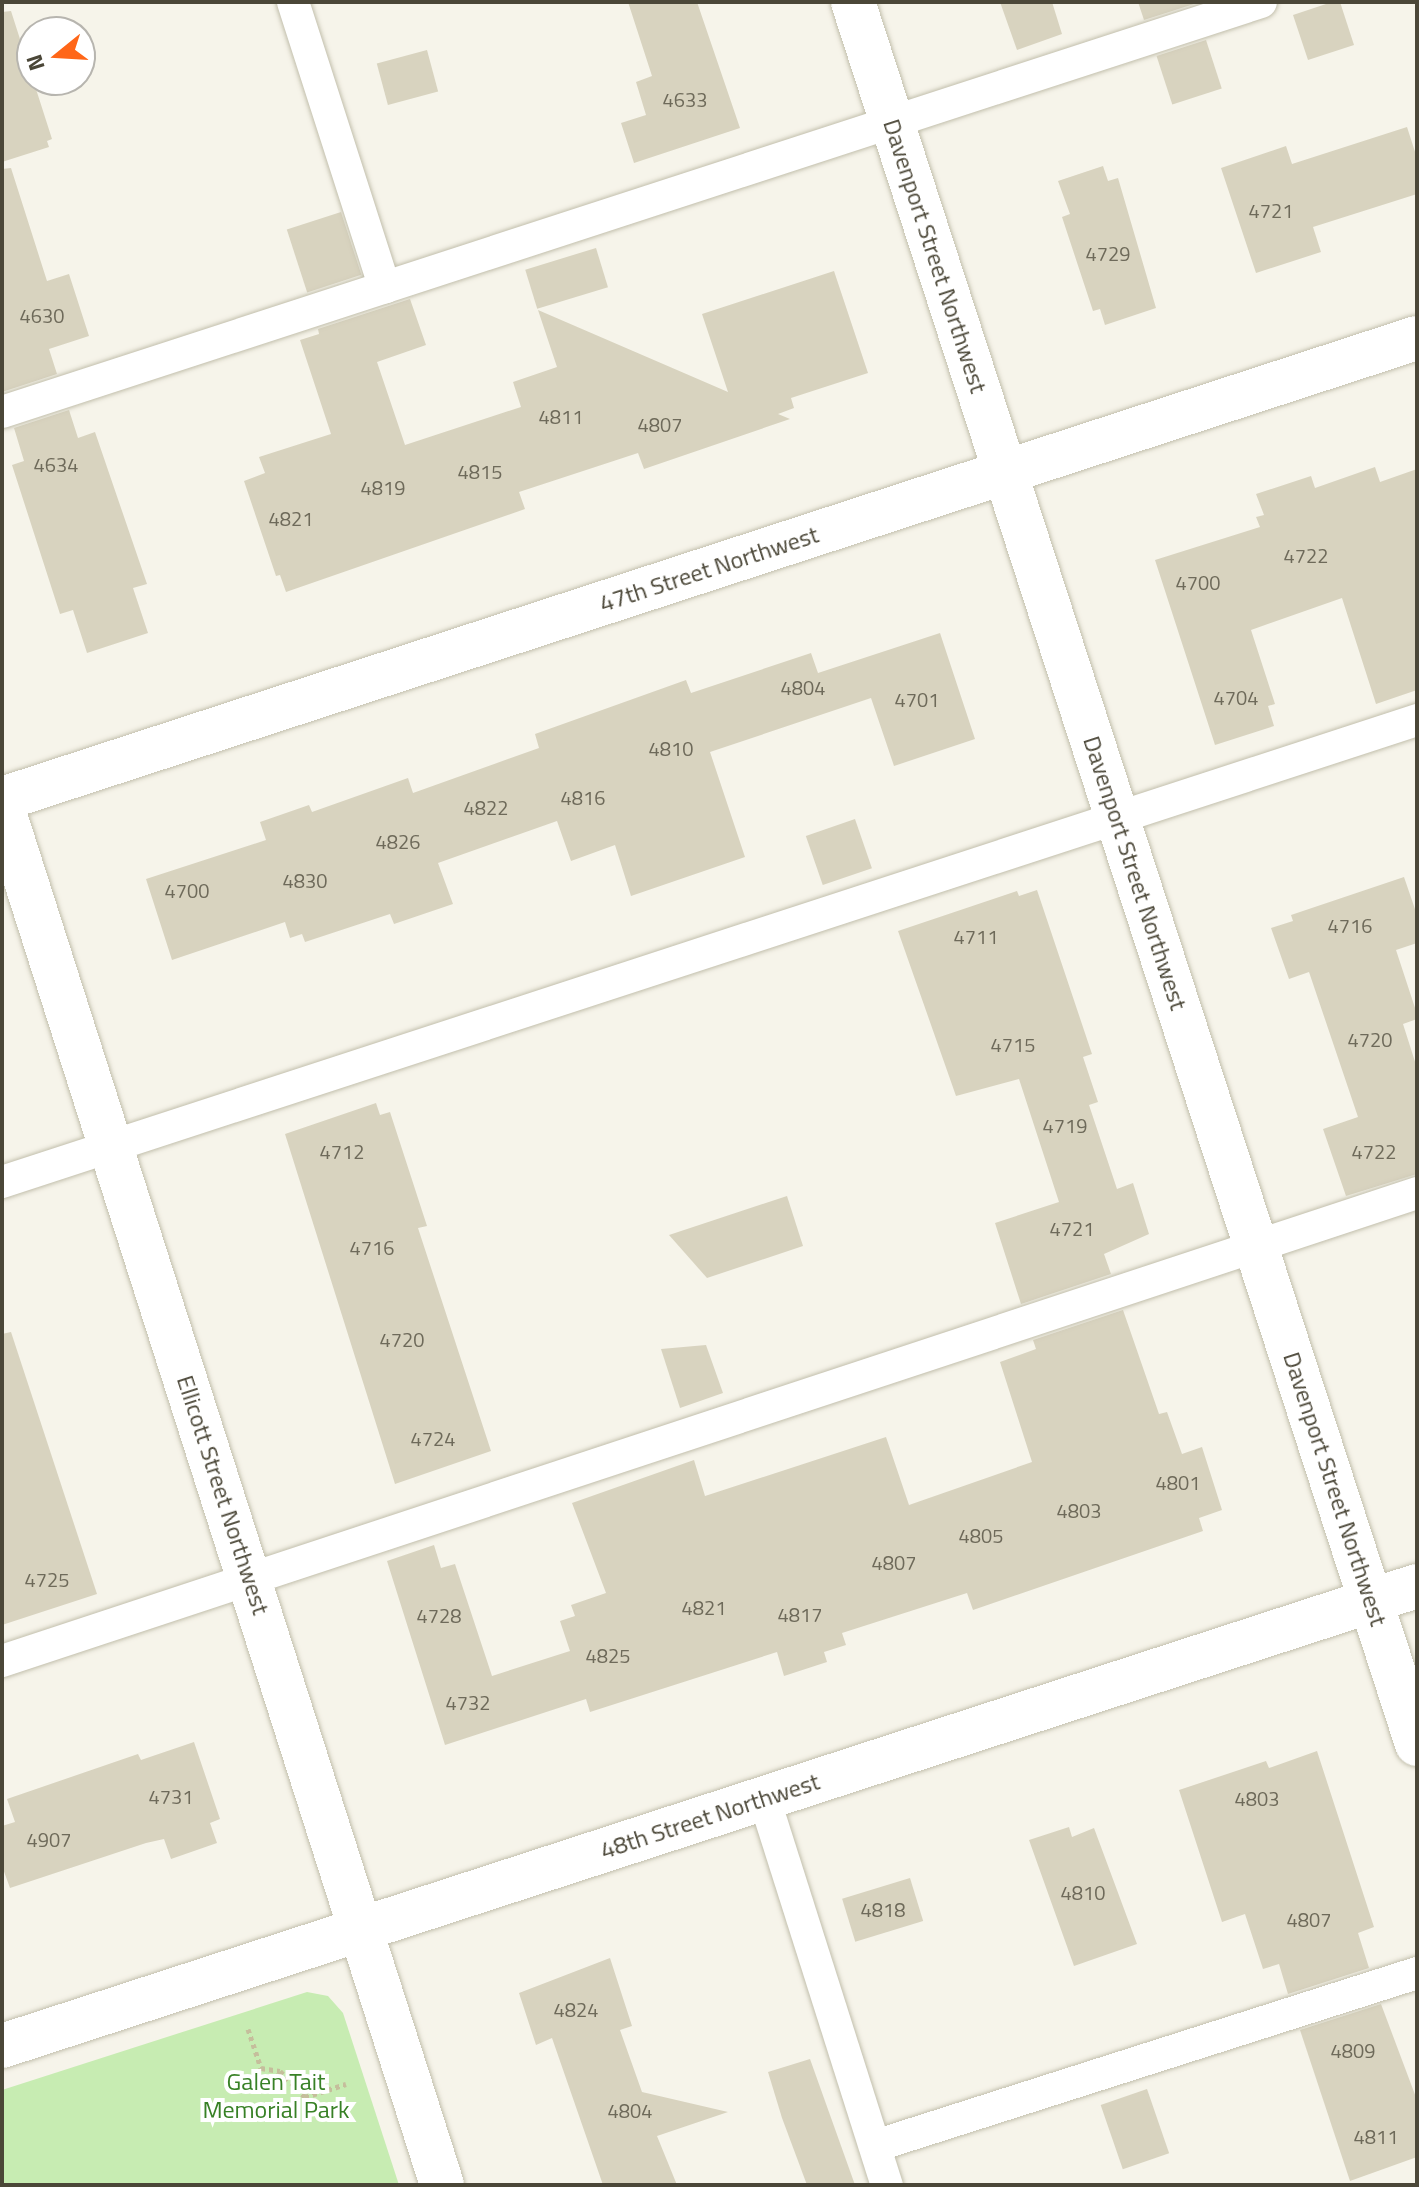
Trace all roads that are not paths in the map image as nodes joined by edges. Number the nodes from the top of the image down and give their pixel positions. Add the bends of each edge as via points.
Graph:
1 (293, 2) edge
2 (853, 2) edge
3 (1261, 2) edge
4 (892, 123) junction
5 (385, 288) junction
6 (1417, 338) edge
7 (2, 412) edge
8 (1005, 472) junction
9 (1417, 720) edge
10 (2, 799) edge
11 (2, 806) edge
12 (1119, 821) junction
13 (111, 1146) junction
14 (2, 1182) edge
15 (1417, 1193) edge
16 (1257, 1246) junction
17 (251, 1580) junction
18 (1417, 1586) edge
19 (1371, 1601) junction
20 (2, 1661) edge
21 (1417, 1744) edge
22 (764, 1798) junction
23 (363, 1929) junction
24 (1417, 1973) edge
25 (2, 2046) edge
26 (875, 2146) junction
27 (442, 2185) edge
28 (887, 2185) edge

1 - 5 lane
2 - 4 street, Davenport Street Northwest
3 - 4 lane
4 - 5 lane
4 - 8 street, Davenport Street Northwest
5 - 7 lane
6 - 8 street, 47th Street Northwest
8 - 10 street, 47th Street Northwest
8 - 12 street, Davenport Street Northwest
9 - 12 lane
11 - 13 street, Ellicott Street Northwest
12 - 13 lane
12 - 16 street, Davenport Street Northwest
13 - 14 lane
13 - 17 street, Ellicott Street Northwest
15 - 16 lane
16 - 17 lane
16 - 19 street, Davenport Street Northwest
17 - 20 lane
17 - 23 street, Ellicott Street Northwest
18 - 19 street, 48th Street Northwest
19 - 21 street, Davenport Street Northwest
19 - 22 street, 48th Street Northwest
22 - 23 street, 48th Street Northwest
22 - 26 lane
23 - 25 street, 48th Street Northwest
23 - 27 street, Ellicott Street Northwest
24 - 26 lane
26 - 28 lane

